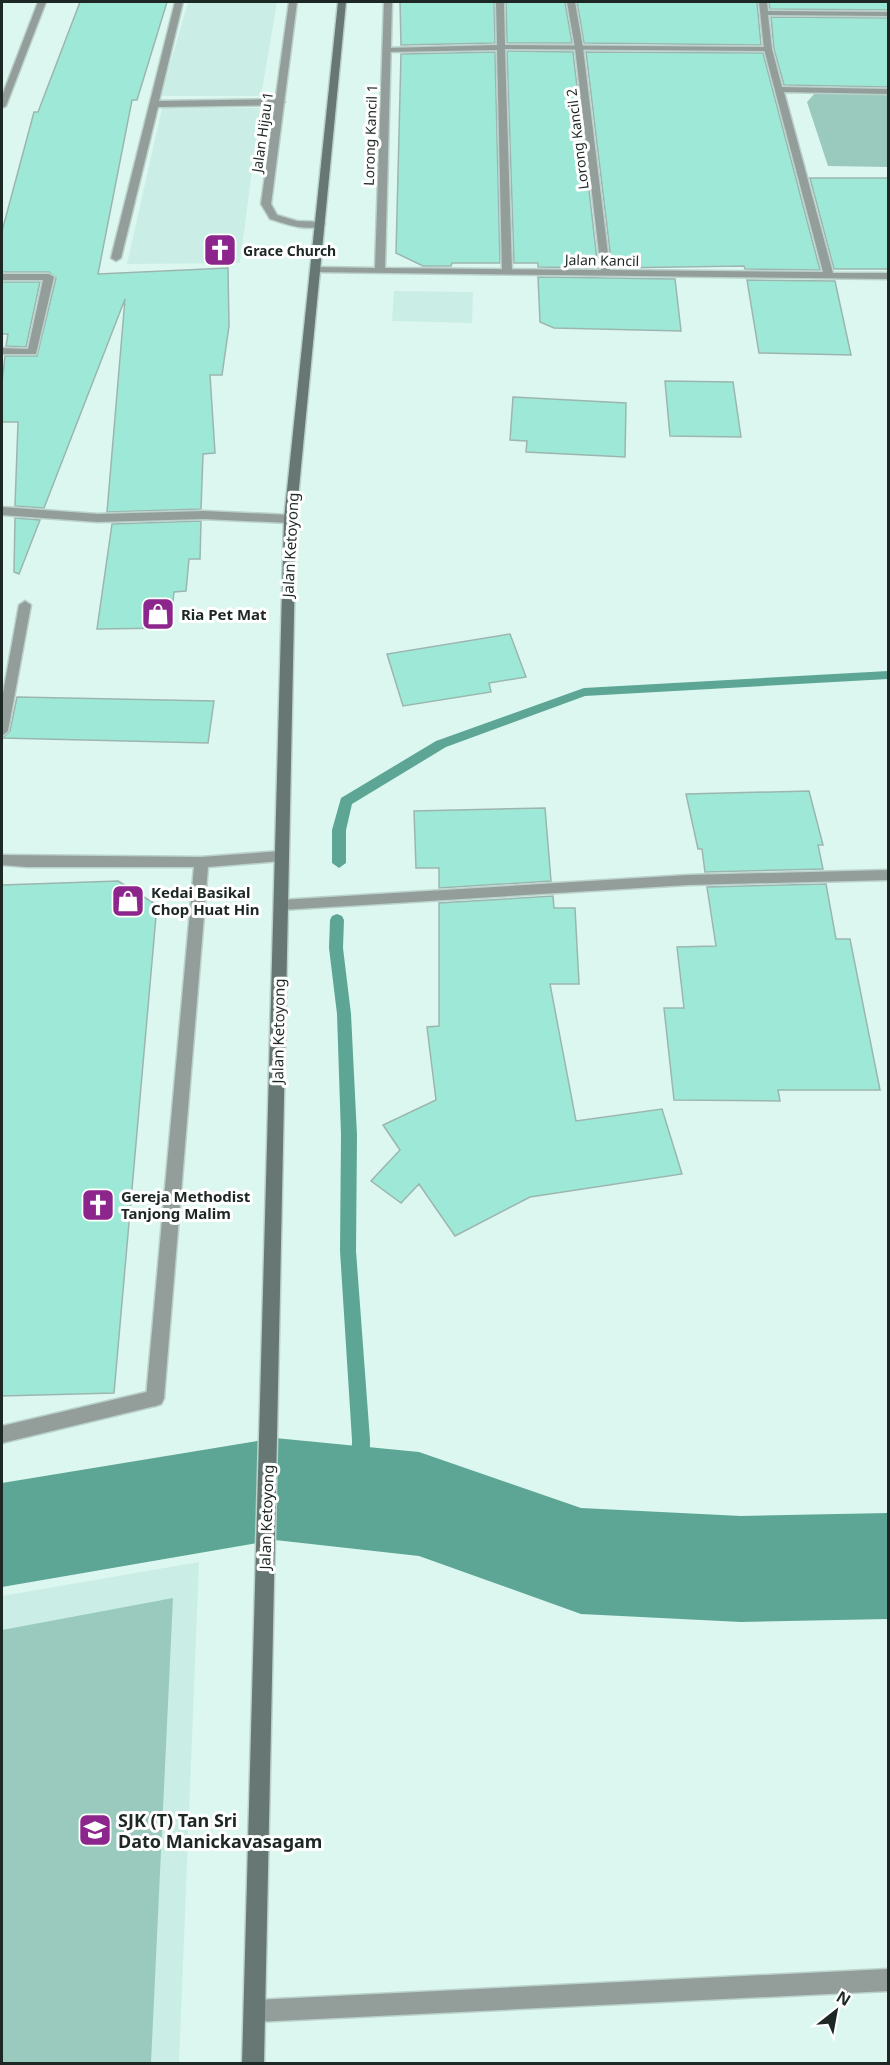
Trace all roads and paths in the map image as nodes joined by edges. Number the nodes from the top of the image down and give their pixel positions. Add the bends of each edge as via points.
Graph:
1 (42, 2) edge
2 (179, 2) edge
3 (293, 2) edge
4 (342, 2) edge
5 (388, 2) edge
6 (500, 2) edge
7 (571, 2) edge
8 (763, 2) edge
9 (763, 13) junction
10 (888, 14) edge
11 (502, 47) junction
12 (579, 48) junction
13 (768, 49) junction
14 (387, 50) junction
15 (778, 89) junction
16 (888, 91) edge
17 (281, 102) junction
18 (154, 104) junction
19 (2, 106) edge
20 (320, 224) junction
21 (116, 258) dead end
22 (380, 269) junction
23 (315, 270) junction
24 (507, 271) junction
25 (606, 274) junction
26 (828, 276) junction
27 (888, 276) edge
28 (2, 277) edge
29 (2, 351) edge
30 (2, 511) edge
31 (290, 519) junction
32 (24, 605) dead end
33 (2, 731) edge
34 (281, 856) junction
35 (2, 860) edge
36 (201, 862) junction
37 (888, 875) edge
38 (280, 905) junction
39 (2, 1435) edge
40 (888, 1980) edge
41 (255, 2011) junction
42 (254, 2064) edge

1 - 19 street
2 - 18 street
3 - 17 street, Jalan Hijau 1
4 - 20 street, Jalan Ketoyong
5 - 14 street, Lorong Kancil 1
6 - 11 street
7 - 12 street, Lorong Kancil 2
8 - 9 street
9 - 10 street
9 - 13 street
11 - 12 street
11 - 14 street
11 - 24 street
12 - 13 street
12 - 25 street, Lorong Kancil 2
13 - 15 street
14 - 22 street, Lorong Kancil 1
15 - 16 street
15 - 26 street
17 - 18 street
17 - 20 street, Jalan Hijau 1 via 266,204 273,218 296,224
18 - 21 street
20 - 23 street, Jalan Ketoyong
22 - 23 street, Jalan Kancil
22 - 24 street, Jalan Kancil
23 - 31 street, Jalan Ketoyong
24 - 25 street, Jalan Kancil
25 - 26 street, Jalan Kancil
26 - 27 street, Jalan Kancil
28 - 29 street via 50,277 32,352
30 - 31 street via 98,518 204,515
31 - 34 street, Jalan Ketoyong
32 - 33 street
34 - 36 street
34 - 38 street, Jalan Ketoyong
35 - 36 street
36 - 39 street via 155,1398
37 - 38 street via 688,880
38 - 41 street, Jalan Ketoyong
40 - 41 street
41 - 42 street, Jalan Ketoyong

